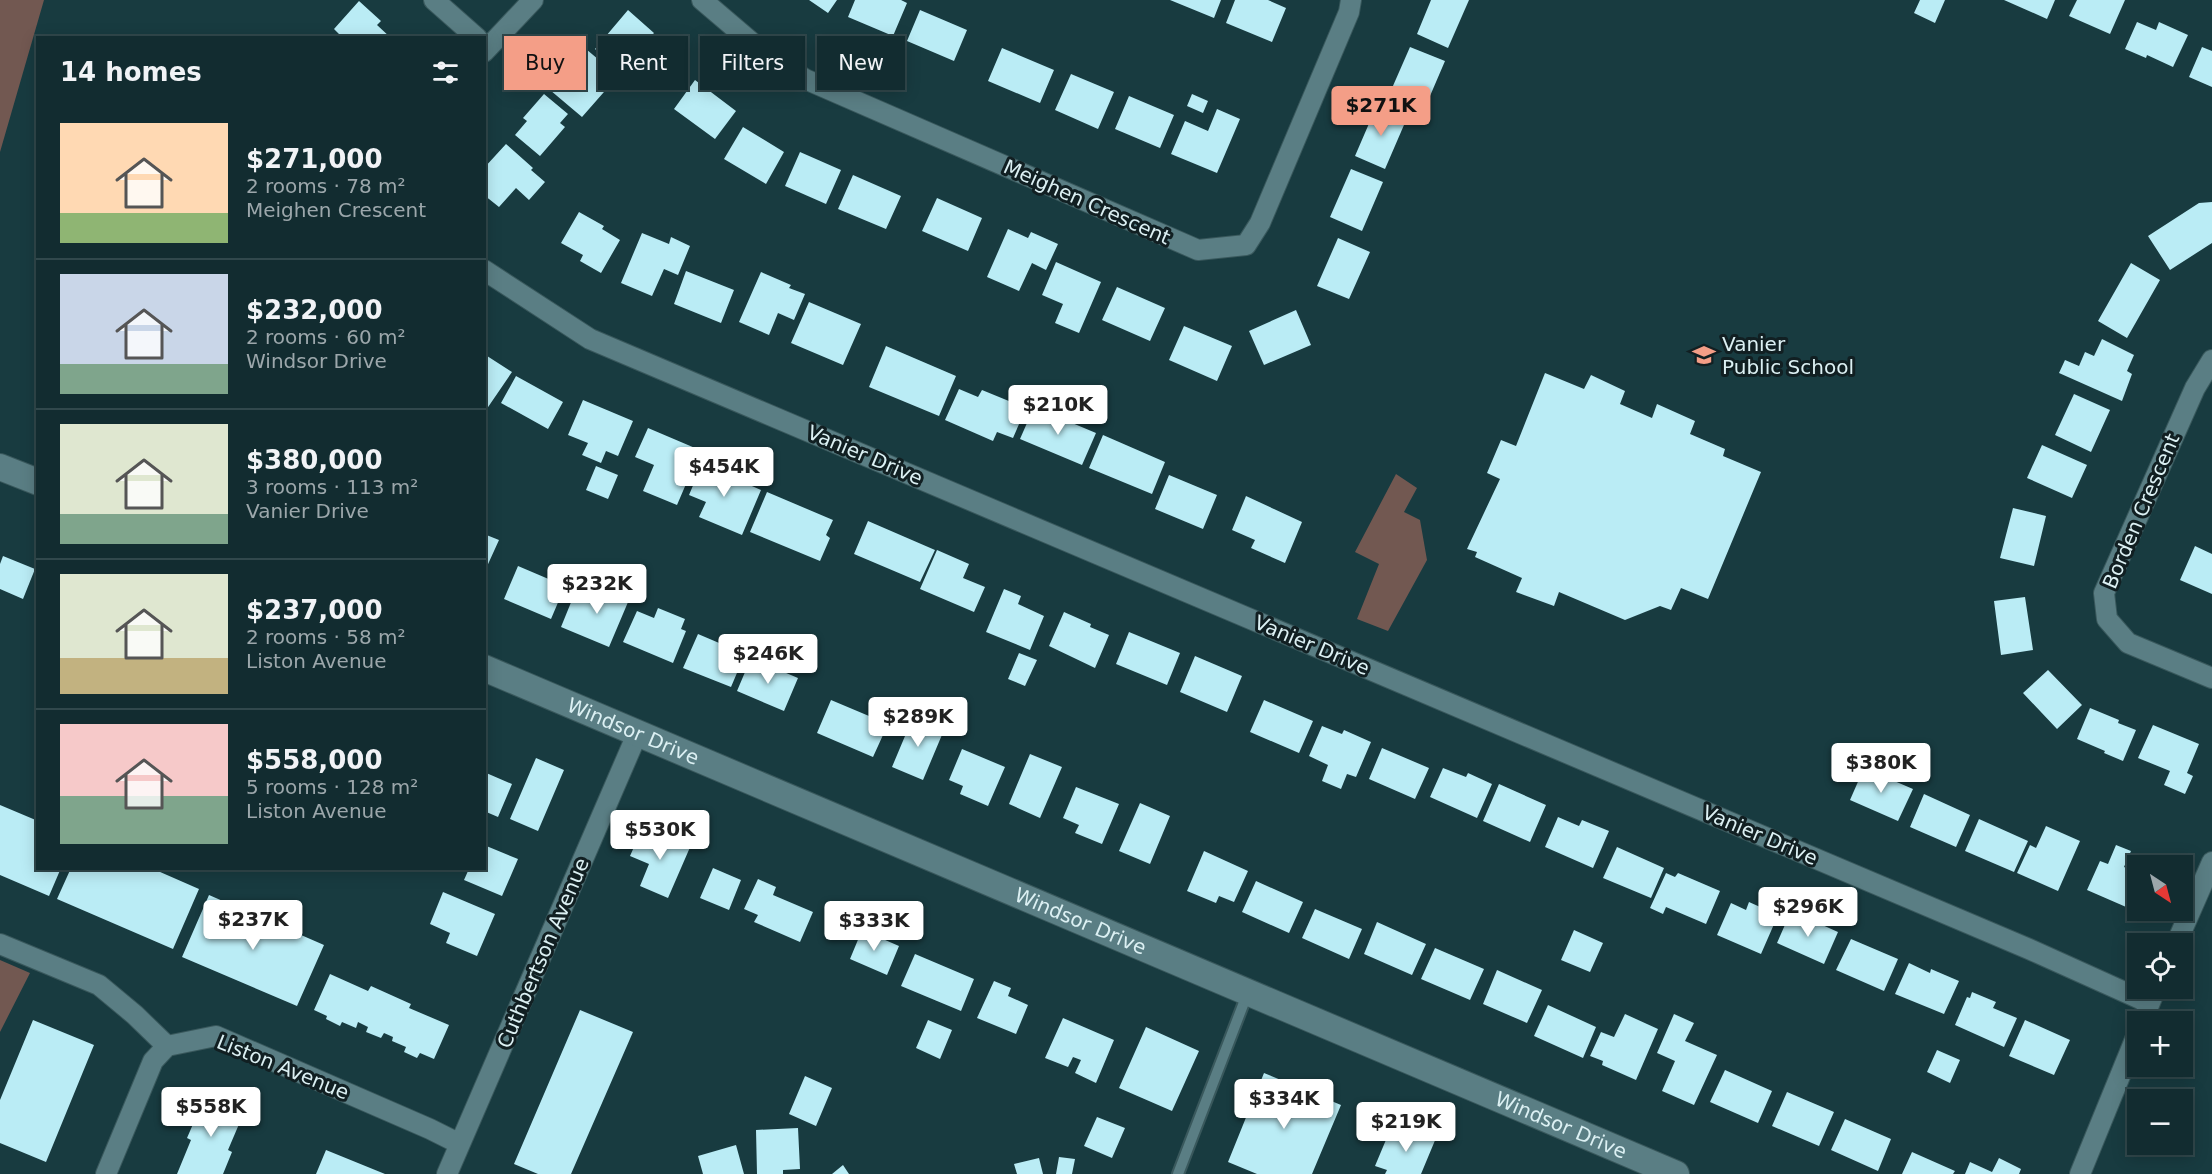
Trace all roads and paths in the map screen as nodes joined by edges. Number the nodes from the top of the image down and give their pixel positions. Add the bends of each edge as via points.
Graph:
1 (434, 0) edge
2 (533, 0) edge
3 (702, 0) edge
4 (1351, 0) edge
5 (474, 36) edge
6 (486, 43) edge
7 (486, 271) edge
8 (2212, 360) edge
9 (0, 467) edge
10 (36, 481) edge
11 (486, 669) edge
12 (2212, 678) edge
13 (638, 732) junction
14 (2212, 861) edge
15 (2181, 933) edge
16 (0, 944) edge
17 (1248, 992) junction
18 (2149, 1004) edge
19 (167, 1046) junction
20 (2127, 1059) edge
21 (460, 1144) junction
22 (1667, 1172) edge
23 (106, 1174) edge
24 (447, 1174) edge
25 (1178, 1174) edge
26 (2080, 1174) edge

1 - 5 street
2 - 6 street
3 - 4 street, Meighen Crescent via 763,52 805,79 1198,250 1246,245 1260,223
7 - 18 street, Vanier Drive via 590,339 2018,944
8 - 12 street, Borden Crescent via 2195,388 2104,593 2107,619 2128,643
9 - 10 street
11 - 13 street, Windsor Drive
13 - 17 street, Windsor Drive
13 - 21 street, Cuthbertson Avenue
14 - 15 street
16 - 19 street via 99,985
17 - 22 street, Windsor Drive
17 - 25 lane
19 - 21 street, Liston Avenue via 216,1036
19 - 23 street via 153,1061
20 - 26 street
21 - 24 street, Cuthbertson Avenue

